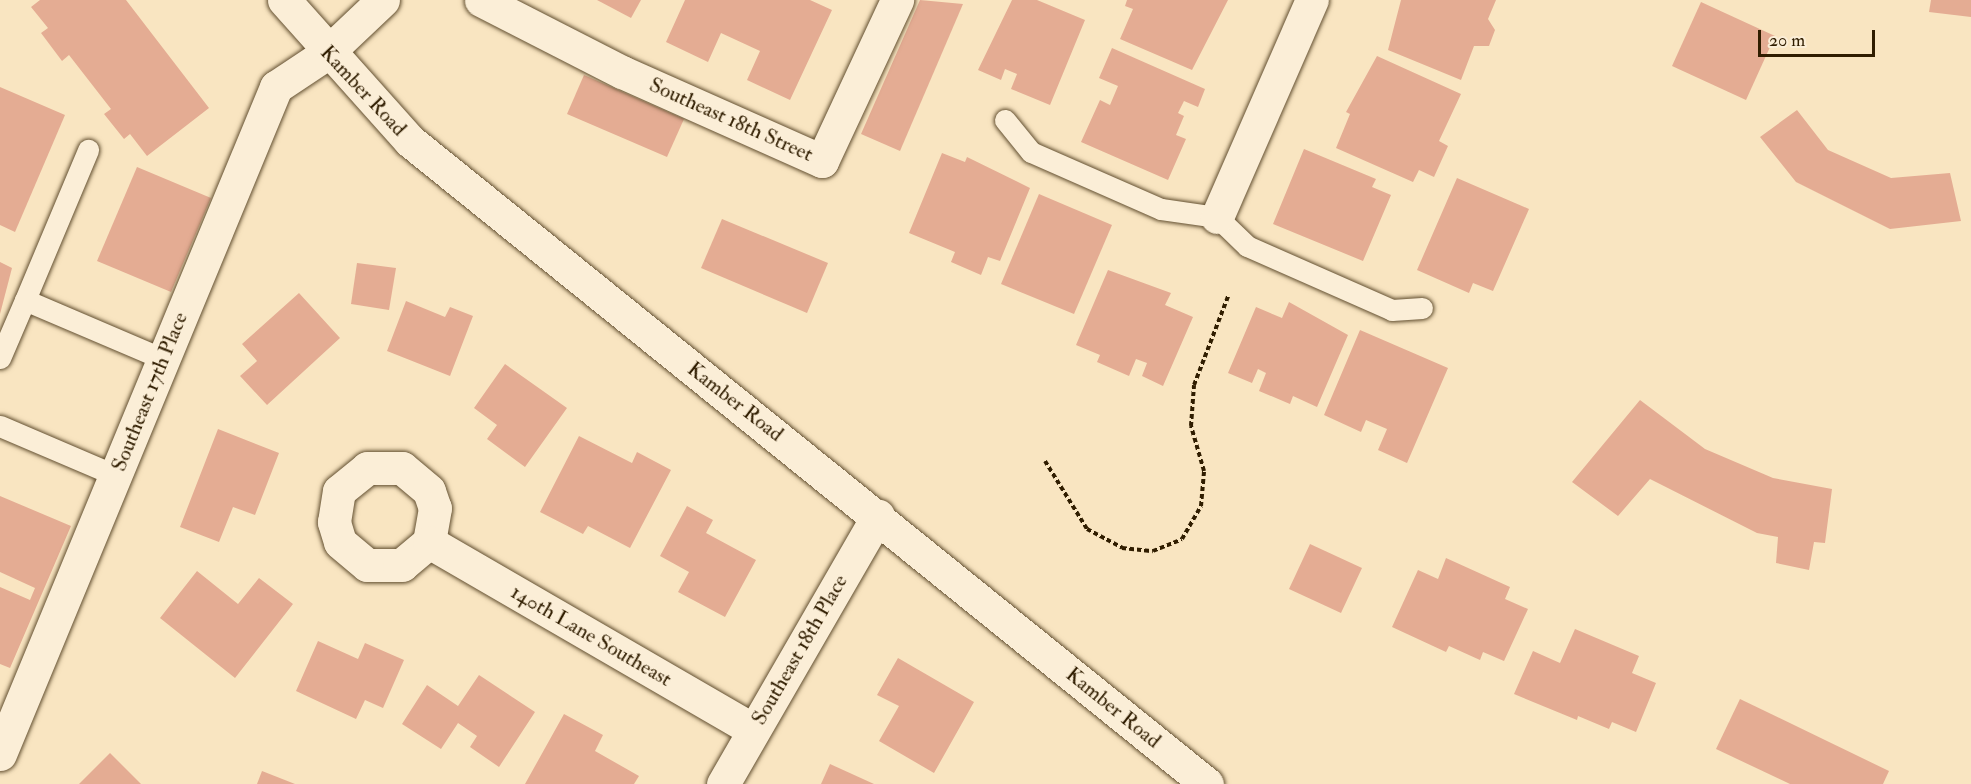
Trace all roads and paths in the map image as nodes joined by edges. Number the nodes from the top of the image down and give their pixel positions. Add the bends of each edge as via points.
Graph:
1 (284, 0) edge
2 (383, 0) edge
3 (482, 0) edge
4 (897, 0) edge
5 (1312, 0) edge
6 (327, 52) junction
7 (1005, 120) dead end
8 (88, 150) dead end
9 (1217, 217) junction
10 (1229, 294) dead end
11 (25, 300) junction
12 (1422, 308) dead end
13 (0, 358) edge
14 (163, 359) junction
15 (0, 426) edge
16 (1045, 461) dead end
17 (115, 475) junction
18 (878, 516) junction
19 (429, 542) dead end
20 (753, 730) junction
21 (4, 733) edge
22 (723, 784) edge
23 (1207, 784) edge

1 - 6 street, Kamber Road
2 - 6 street, Southeast 17th Place
3 - 4 street, Southeast 18th Street via 622,72 822,160
5 - 9 street
6 - 14 street, Southeast 17th Place via 276,87
6 - 18 street, Kamber Road via 410,141
7 - 9 lane via 1031,152 1161,209
8 - 11 lane
9 - 12 lane via 1247,246 1392,310
10 - 16 path via 1194,385 1191,426 1204,471 1201,506 1182,539 1153,551 1122,548 1088,529
11 - 13 lane
11 - 14 lane
14 - 17 street, Southeast 17th Place
15 - 17 lane
17 - 21 street, Southeast 17th Place
18 - 20 street, Southeast 18th Place
18 - 23 street, Kamber Road
19 - 20 street, 140th Lane Southeast
20 - 22 street, Southeast 18th Place

